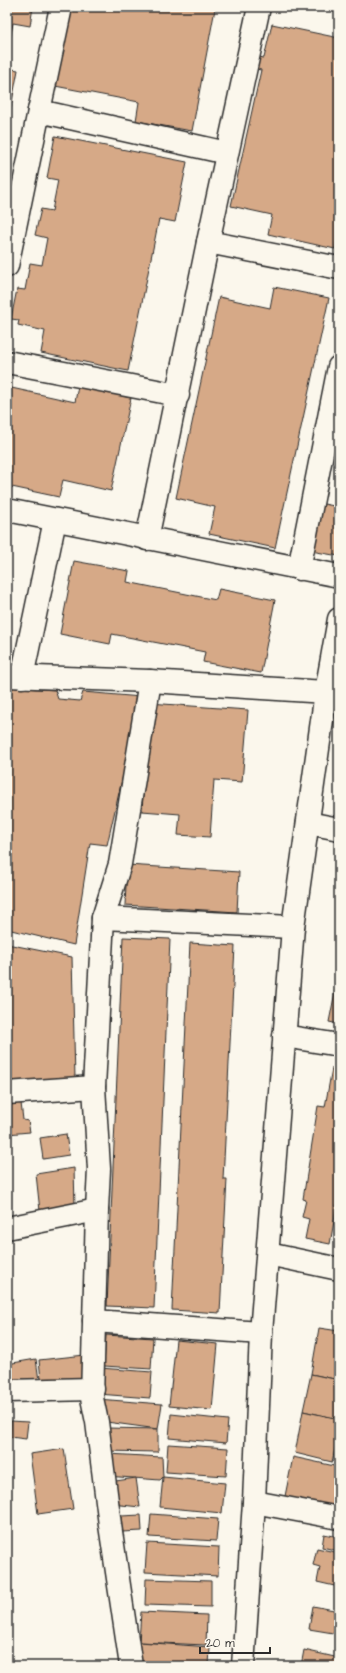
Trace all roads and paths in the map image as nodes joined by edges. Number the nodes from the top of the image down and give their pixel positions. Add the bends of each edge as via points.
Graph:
1 (61, 7) edge
2 (259, 7) edge
3 (39, 111) junction
4 (227, 153) junction
5 (15, 187) edge
6 (208, 242) junction
7 (7, 266) edge
8 (339, 268) edge
9 (7, 362) edge
10 (339, 368) edge
11 (178, 395) junction
12 (7, 510) edge
13 (55, 520) junction
14 (147, 539) junction
15 (299, 569) junction
16 (339, 576) edge
17 (339, 619) edge
18 (15, 676) edge
19 (150, 681) junction
20 (326, 692) junction
21 (308, 823) junction
22 (339, 829) edge
23 (103, 918) junction
24 (293, 927) junction
25 (284, 1036) junction
26 (339, 1045) edge
27 (94, 1087) junction
28 (7, 1093) edge
29 (96, 1210) junction
30 (7, 1228) edge
31 (268, 1254) junction
32 (339, 1269) edge
33 (94, 1321) junction
34 (261, 1333) junction
35 (93, 1389) junction
36 (7, 1391) edge
37 (254, 1502) junction
38 (339, 1518) edge
39 (130, 1666) edge
40 (243, 1666) edge

1 - 3 street
2 - 4 street
3 - 4 street
3 - 5 street
4 - 6 street
5 - 7 street
6 - 8 street
6 - 11 street
9 - 11 street
10 - 15 street
11 - 14 street
12 - 13 street
13 - 14 street
13 - 18 street
14 - 15 street
15 - 16 street
17 - 20 street
18 - 19 street
19 - 20 street
19 - 23 street via 120,864
20 - 21 street
21 - 22 street
21 - 24 street
23 - 24 street
23 - 27 street
24 - 25 street
25 - 26 street
25 - 31 street
27 - 28 street
27 - 29 street via 99,1169
29 - 30 street
29 - 33 street
31 - 32 street
31 - 34 street
33 - 34 street
33 - 35 street
34 - 37 street
35 - 36 street
35 - 39 street via 92,1398
37 - 38 street
37 - 40 street

